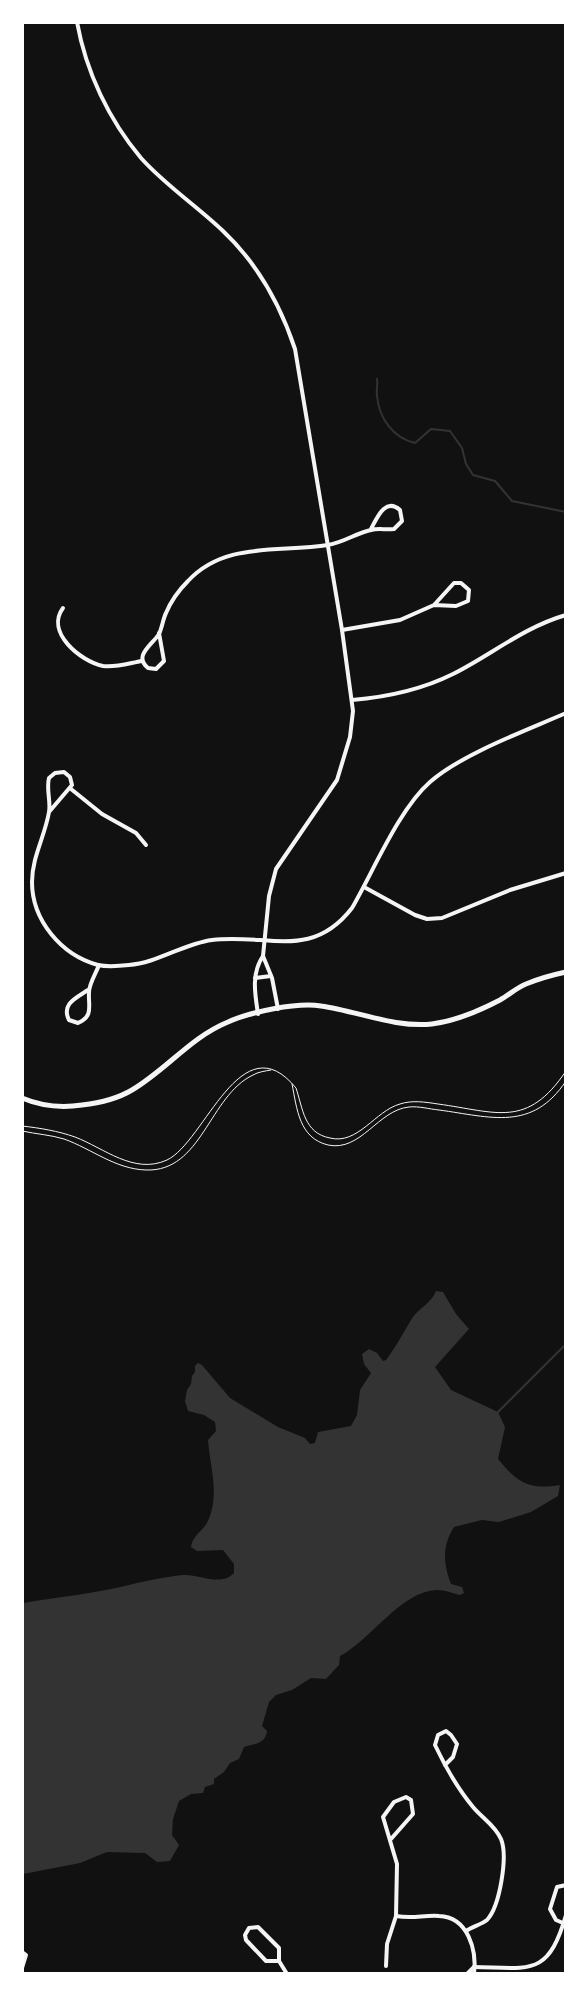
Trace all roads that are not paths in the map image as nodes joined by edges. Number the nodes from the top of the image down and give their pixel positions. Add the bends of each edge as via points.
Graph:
1 (77, 22) edge
2 (371, 529) junction
3 (327, 545) junction
4 (434, 605) junction
5 (63, 608) dead end
6 (566, 615) edge
7 (342, 630) junction
8 (160, 633) junction
9 (142, 661) junction
10 (352, 700) junction
11 (566, 713) edge
12 (71, 789) junction
13 (49, 812) junction
14 (146, 845) dead end
15 (566, 873) edge
16 (364, 887) junction
17 (264, 940) junction
18 (263, 956) junction
19 (99, 965) junction
20 (566, 972) edge
21 (272, 976) junction
22 (255, 978) junction
23 (88, 990) junction
24 (278, 1010) junction
25 (258, 1014) junction
26 (22, 1098) edge
27 (445, 1765) junction
28 (391, 1838) junction
29 (566, 1885) edge
30 (566, 1915) edge
31 (396, 1916) junction
32 (563, 1923) junction
33 (466, 1931) junction
34 (22, 1952) edge
35 (279, 1961) junction
36 (386, 1966) dead end
37 (474, 1967) junction
38 (22, 1968) edge
39 (287, 1974) edge
40 (467, 1974) edge
41 (474, 1974) edge
42 (478, 1974) edge

1 - 3 street via 98,90 124,136 142,159 242,250 286,322 295,349
2 - 2 street via 387,530 400,526 403,517 400,510 386,507
2 - 3 street via 352,539
3 - 7 street
3 - 8 street via 234,553 215,560 182,588 166,612
4 - 4 street via 463,604 468,601 469,590 461,583 454,583
4 - 7 street via 400,620
5 - 9 street via 57,622 59,633 90,661 104,666
6 - 10 street via 527,630 440,680 403,693
7 - 10 street
8 - 9 street via 142,656
8 - 9 street via 164,661 161,666 152,670
10 - 17 street via 350,737 338,780 276,869
11 - 16 street via 453,765 429,783 411,805
12 - 13 street
12 - 13 street via 72,781 67,774 51,775 48,782
12 - 14 street via 102,814 136,833
13 - 19 street via 33,869 33,898 38,914 46,928 67,949
15 - 16 street via 510,890 442,918 427,919 415,915
16 - 17 street via 343,920 317,937 288,942
17 - 18 street
17 - 19 street via 236,937 209,940 142,963
18 - 21 street
18 - 22 street via 257,965
19 - 23 street
20 - 24 street via 524,985 466,1016 432,1024 398,1022 319,1006
21 - 22 street
21 - 24 street
22 - 25 street
23 - 23 street via 90,1012 85,1020 78,1023 69,1020 66,1013 70,1002
24 - 25 street
25 - 26 street via 229,1021 210,1030 132,1090 117,1097 74,1106 51,1106
27 - 27 street via 435,1745 438,1735 446,1731 457,1744 453,1757
27 - 33 street via 473,1807 494,1826 504,1853 499,1886 487,1920
28 - 28 street via 383,1817 394,1802 406,1797 411,1800 413,1814
28 - 31 street via 397,1864
29 - 32 street via 557,1887 550,1909 556,1920
30 - 32 street
31 - 33 street via 447,1917
31 - 36 street via 387,1944
32 - 37 street via 553,1950 538,1965 523,1968
33 - 37 street via 473,1948
34 - 38 street via 26,1955
35 - 35 street via 279,1948 258,1927 249,1928 245,1935 250,1945 266,1961
35 - 39 street
37 - 40 street
37 - 41 street
37 - 42 street

